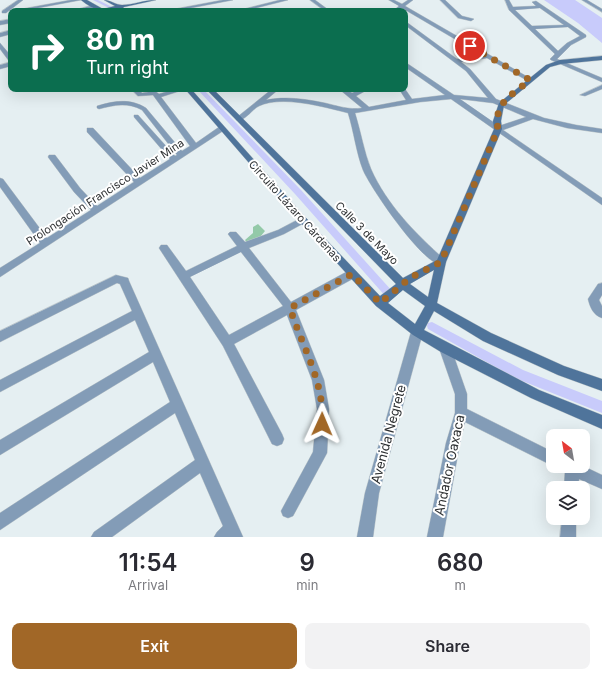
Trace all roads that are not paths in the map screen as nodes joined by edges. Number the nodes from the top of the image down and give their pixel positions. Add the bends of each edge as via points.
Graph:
1 (21, 0) edge
2 (48, 0) edge
3 (79, 0) edge
4 (83, 0) edge
5 (106, 0) edge
6 (154, 0) edge
7 (231, 0) edge
8 (286, 0) edge
9 (312, 0) edge
10 (391, 0) edge
11 (411, 0) edge
12 (442, 0) edge
13 (506, 0) edge
14 (584, 0) edge
15 (147, 1) edge
16 (534, 2) dead end
17 (40, 6) junction
18 (94, 6) junction
19 (402, 6) junction
20 (117, 7) junction
21 (540, 7) junction
22 (9, 8) edge
23 (29, 8) edge
24 (86, 8) edge
25 (99, 8) edge
26 (113, 8) edge
27 (184, 8) edge
28 (242, 8) edge
29 (253, 8) edge
30 (324, 8) edge
31 (399, 8) edge
32 (405, 8) edge
33 (511, 9) junction
34 (408, 10) edge
35 (602, 12) edge
36 (533, 18) dead end
37 (471, 19) dead end
38 (521, 19) junction
39 (408, 25) edge
40 (567, 26) junction
41 (530, 28) junction
42 (0, 45) edge
43 (8, 56) edge
44 (487, 56) junction
45 (555, 56) junction
46 (602, 58) edge
47 (455, 61) junction
48 (560, 62) junction
49 (408, 66) edge
50 (548, 66) junction
51 (530, 80) junction
52 (602, 80) edge
53 (602, 87) edge
54 (137, 92) edge
55 (172, 92) edge
56 (191, 92) edge
57 (212, 92) edge
58 (272, 92) edge
59 (346, 92) edge
60 (360, 92) edge
61 (404, 92) edge
62 (583, 95) dead end
63 (157, 96) junction
64 (351, 96) junction
65 (452, 97) junction
66 (492, 100) junction
67 (411, 102) junction
68 (501, 104) junction
69 (255, 105) junction
70 (99, 107) dead end
71 (368, 109) junction
72 (351, 112) junction
73 (136, 116) dead end
74 (533, 117) junction
75 (236, 120) junction
76 (224, 127) junction
77 (498, 129) junction
78 (90, 130) dead end
79 (602, 131) edge
80 (195, 147) junction
81 (52, 157) dead end
82 (178, 157) junction
83 (0, 182) edge
84 (139, 182) junction
85 (602, 202) edge
86 (96, 210) junction
87 (304, 220) junction
88 (233, 234) dead end
89 (45, 243) junction
90 (243, 247) junction
91 (164, 248) dead end
92 (441, 262) junction
93 (0, 273) edge
94 (352, 274) junction
95 (184, 276) junction
96 (403, 284) junction
97 (602, 286) edge
98 (380, 303) junction
99 (431, 306) junction
100 (290, 308) junction
101 (138, 313) junction
102 (602, 313) edge
103 (416, 332) junction
104 (0, 337) edge
105 (226, 342) junction
106 (445, 348) junction
107 (156, 354) junction
108 (602, 385) edge
109 (0, 386) edge
110 (178, 404) junction
111 (461, 413) junction
112 (602, 422) edge
113 (278, 439) dead end
114 (0, 448) edge
115 (546, 456) edge
116 (203, 463) junction
117 (582, 473) edge
118 (602, 482) edge
119 (288, 511) dead end
120 (0, 522) edge
121 (569, 525) edge
122 (229, 534) edge
123 (99, 537) edge
124 (365, 537) edge
125 (435, 537) edge
126 (568, 537) edge

1 - 22 street
2 - 17 street
3 - 17 street
4 - 18 main road
5 - 20 main road
6 - 15 main road
7 - 27 street
7 - 28 street
8 - 29 street
9 - 30 street
10 - 19 street
11 - 19 street
12 - 37 street via 460,18
13 - 33 street
14 - 35 street
15 - 20 main road
16 - 21 street
17 - 23 street
18 - 24 street
18 - 25 main road
19 - 31 street
19 - 32 street
20 - 26 main road
21 - 33 street
21 - 40 street
33 - 38 street
34 - 44 street
36 - 38 street
38 - 41 street
39 - 47 street
40 - 41 street
40 - 45 street via 584,36
41 - 45 street
42 - 43 street
44 - 47 street
44 - 51 street
45 - 48 street
45 - 50 street
46 - 48 main road
47 - 66 street via 472,74
48 - 50 main road
48 - 52 street
49 - 65 street
50 - 51 main road
51 - 68 main road
53 - 62 street
54 - 63 street via 140,96 152,93
55 - 63 street
56 - 76 main road, Circuito Lázaro Cárdenas
57 - 75 main road, Calle 3 de Mayo
58 - 69 street
59 - 64 street
60 - 64 street
61 - 67 street
63 - 80 street
64 - 71 street
65 - 66 street via 467,96
65 - 67 street
65 - 77 street
66 - 68 street
67 - 71 street
68 - 74 street
68 - 77 main road via 498,112
69 - 72 street via 289,100
69 - 75 street
70 - 82 street via 129,102 139,105
71 - 72 street
72 - 92 street via 366,168 378,191 427,250
73 - 82 street
74 - 77 street
74 - 79 street via 562,125
75 - 76 main road
75 - 96 main road, Calle 3 de Mayo
76 - 80 street, Prolongación Francisco Javier Mina
76 - 87 main road, Circuito Lázaro Cárdenas
77 - 85 street
77 - 92 main road
78 - 84 street
80 - 82 street, Prolongación Francisco Javier Mina
81 - 86 street
82 - 84 street, Prolongación Francisco Javier Mina
83 - 89 street
84 - 86 street, Prolongación Francisco Javier Mina
86 - 89 street, Prolongación Francisco Javier Mina
87 - 90 street
87 - 94 main road, Circuito Lázaro Cárdenas
88 - 90 street
89 - 93 street, Prolongación Francisco Javier Mina
90 - 95 street
90 - 100 street
91 - 95 street
92 - 96 main road
92 - 99 main road
94 - 98 main road, Circuito Lázaro Cárdenas
94 - 100 street
95 - 105 street
96 - 98 main road
96 - 99 main road, Calle 3 de Mayo
97 - 102 street via 593,299 595,306
98 - 103 main road, Circuito Lázaro Cárdenas
99 - 103 main road
99 - 108 main road, Calle 3 de Mayo via 487,337
100 - 105 street
100 - 119 street via 318,380 323,409 320,453
101 - 104 street via 124,281 116,280
101 - 107 street
101 - 109 street
103 - 106 main road, Circuito Lázaro Cárdenas
103 - 124 street, Avenida Negrete via 372,493
105 - 113 street
106 - 111 street, Andador Oaxaca via 461,394
106 - 112 main road, Circuito Lázaro Cárdenas via 535,394
107 - 110 street
107 - 114 street
110 - 116 street
110 - 120 street
111 - 115 street
111 - 125 street, Andador Oaxaca
116 - 122 street
116 - 123 street
117 - 118 street
121 - 126 street

